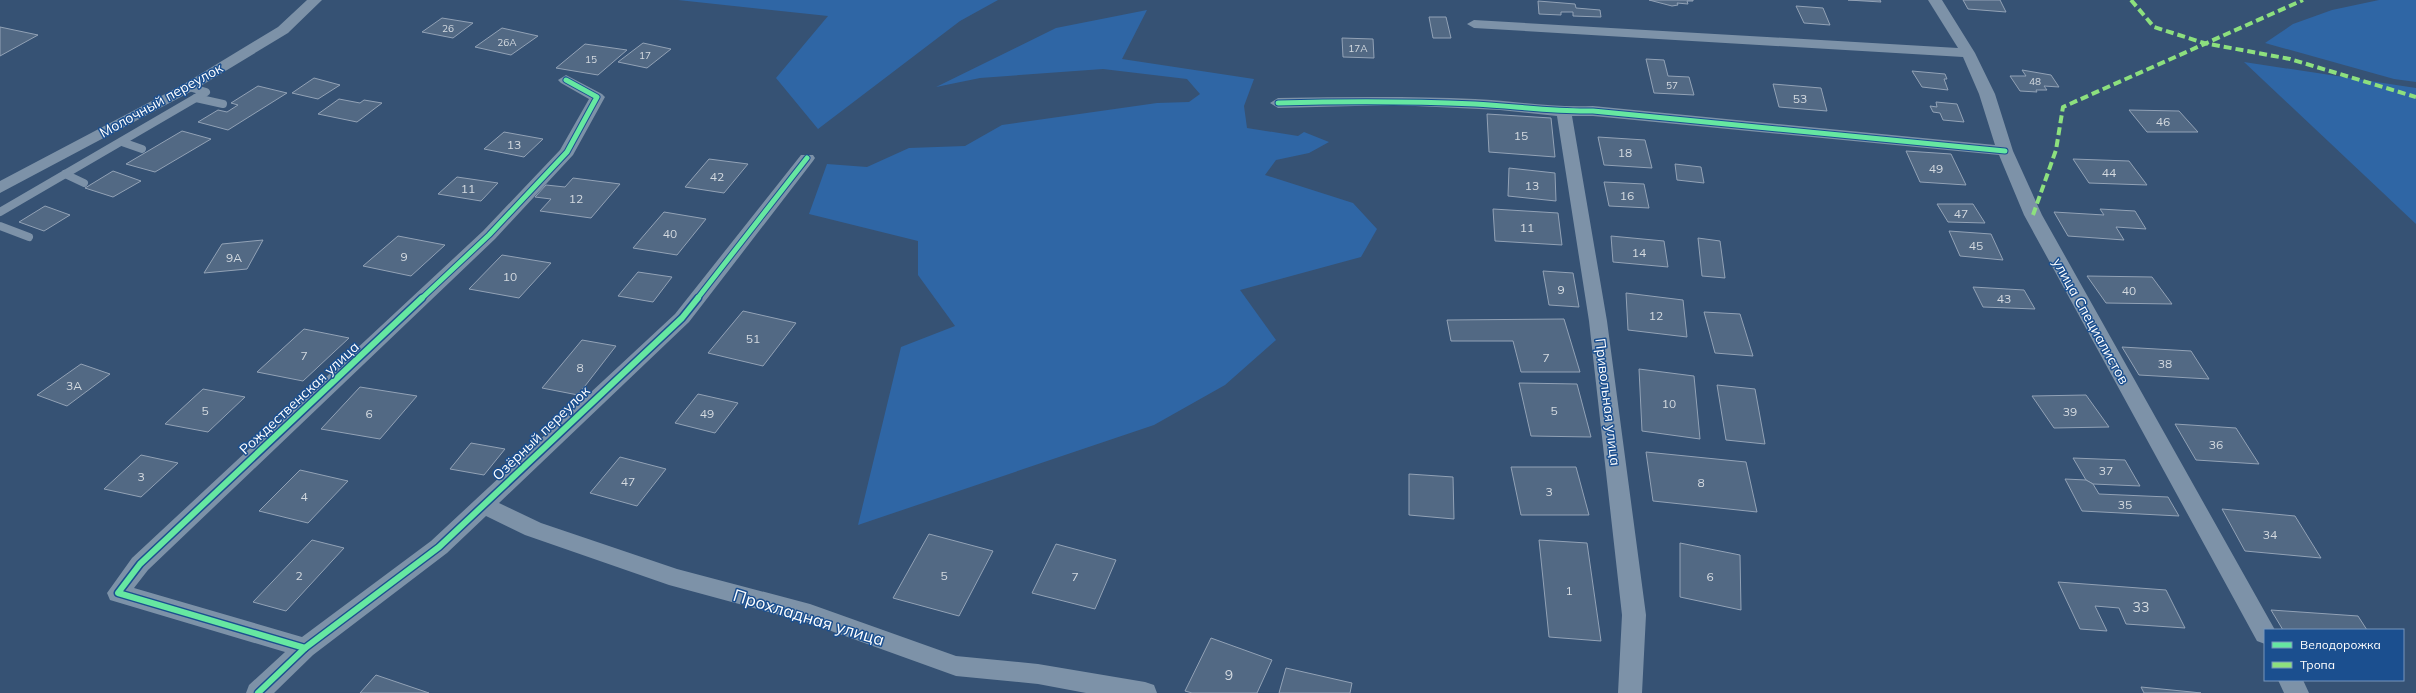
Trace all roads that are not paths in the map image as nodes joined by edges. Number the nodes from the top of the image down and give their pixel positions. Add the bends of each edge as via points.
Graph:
1 (315, 0) edge
2 (1935, 0) edge
3 (1474, 24) dead end
4 (1968, 52) junction
5 (566, 80) dead end
6 (192, 93) junction
7 (1278, 103) dead end
8 (223, 104) dead end
9 (1564, 112) junction
10 (122, 142) junction
11 (142, 149) dead end
12 (2005, 151) junction
13 (807, 158) dead end
14 (65, 174) junction
15 (84, 183) dead end
16 (0, 188) edge
17 (0, 212) edge
18 (0, 226) edge
19 (29, 237) dead end
20 (484, 505) junction
21 (2264, 632) edge
22 (305, 648) junction
23 (2291, 681) edge
24 (258, 693) edge
25 (1145, 693) edge
26 (1630, 693) edge
27 (2297, 693) edge

1 - 6 street, Молочный переулок via 283,30
2 - 4 street, улица Специалистов
3 - 4 street
4 - 12 street, улица Специалистов via 1988,94
5 - 22 street, Рождественская улица via 597,97 567,152 489,235 140,564 118,593
6 - 8 lane
6 - 10 lane
6 - 16 street, Молочный переулок
7 - 9 street via 1394,100 1500,105
9 - 12 street via 1601,112
9 - 26 street, Привольная улица via 1598,321 1634,615
10 - 11 lane
10 - 14 lane
12 - 21 street, улица Специалистов via 2033,215
13 - 20 street, Озёрный переулок via 682,318
14 - 15 lane
14 - 17 lane
18 - 19 lane
20 - 22 street, Озёрный переулок via 439,547
20 - 25 street, Прохладная улица via 533,529 662,573 810,614 956,666 1038,674
22 - 24 street, Озёрный переулок
23 - 27 street

